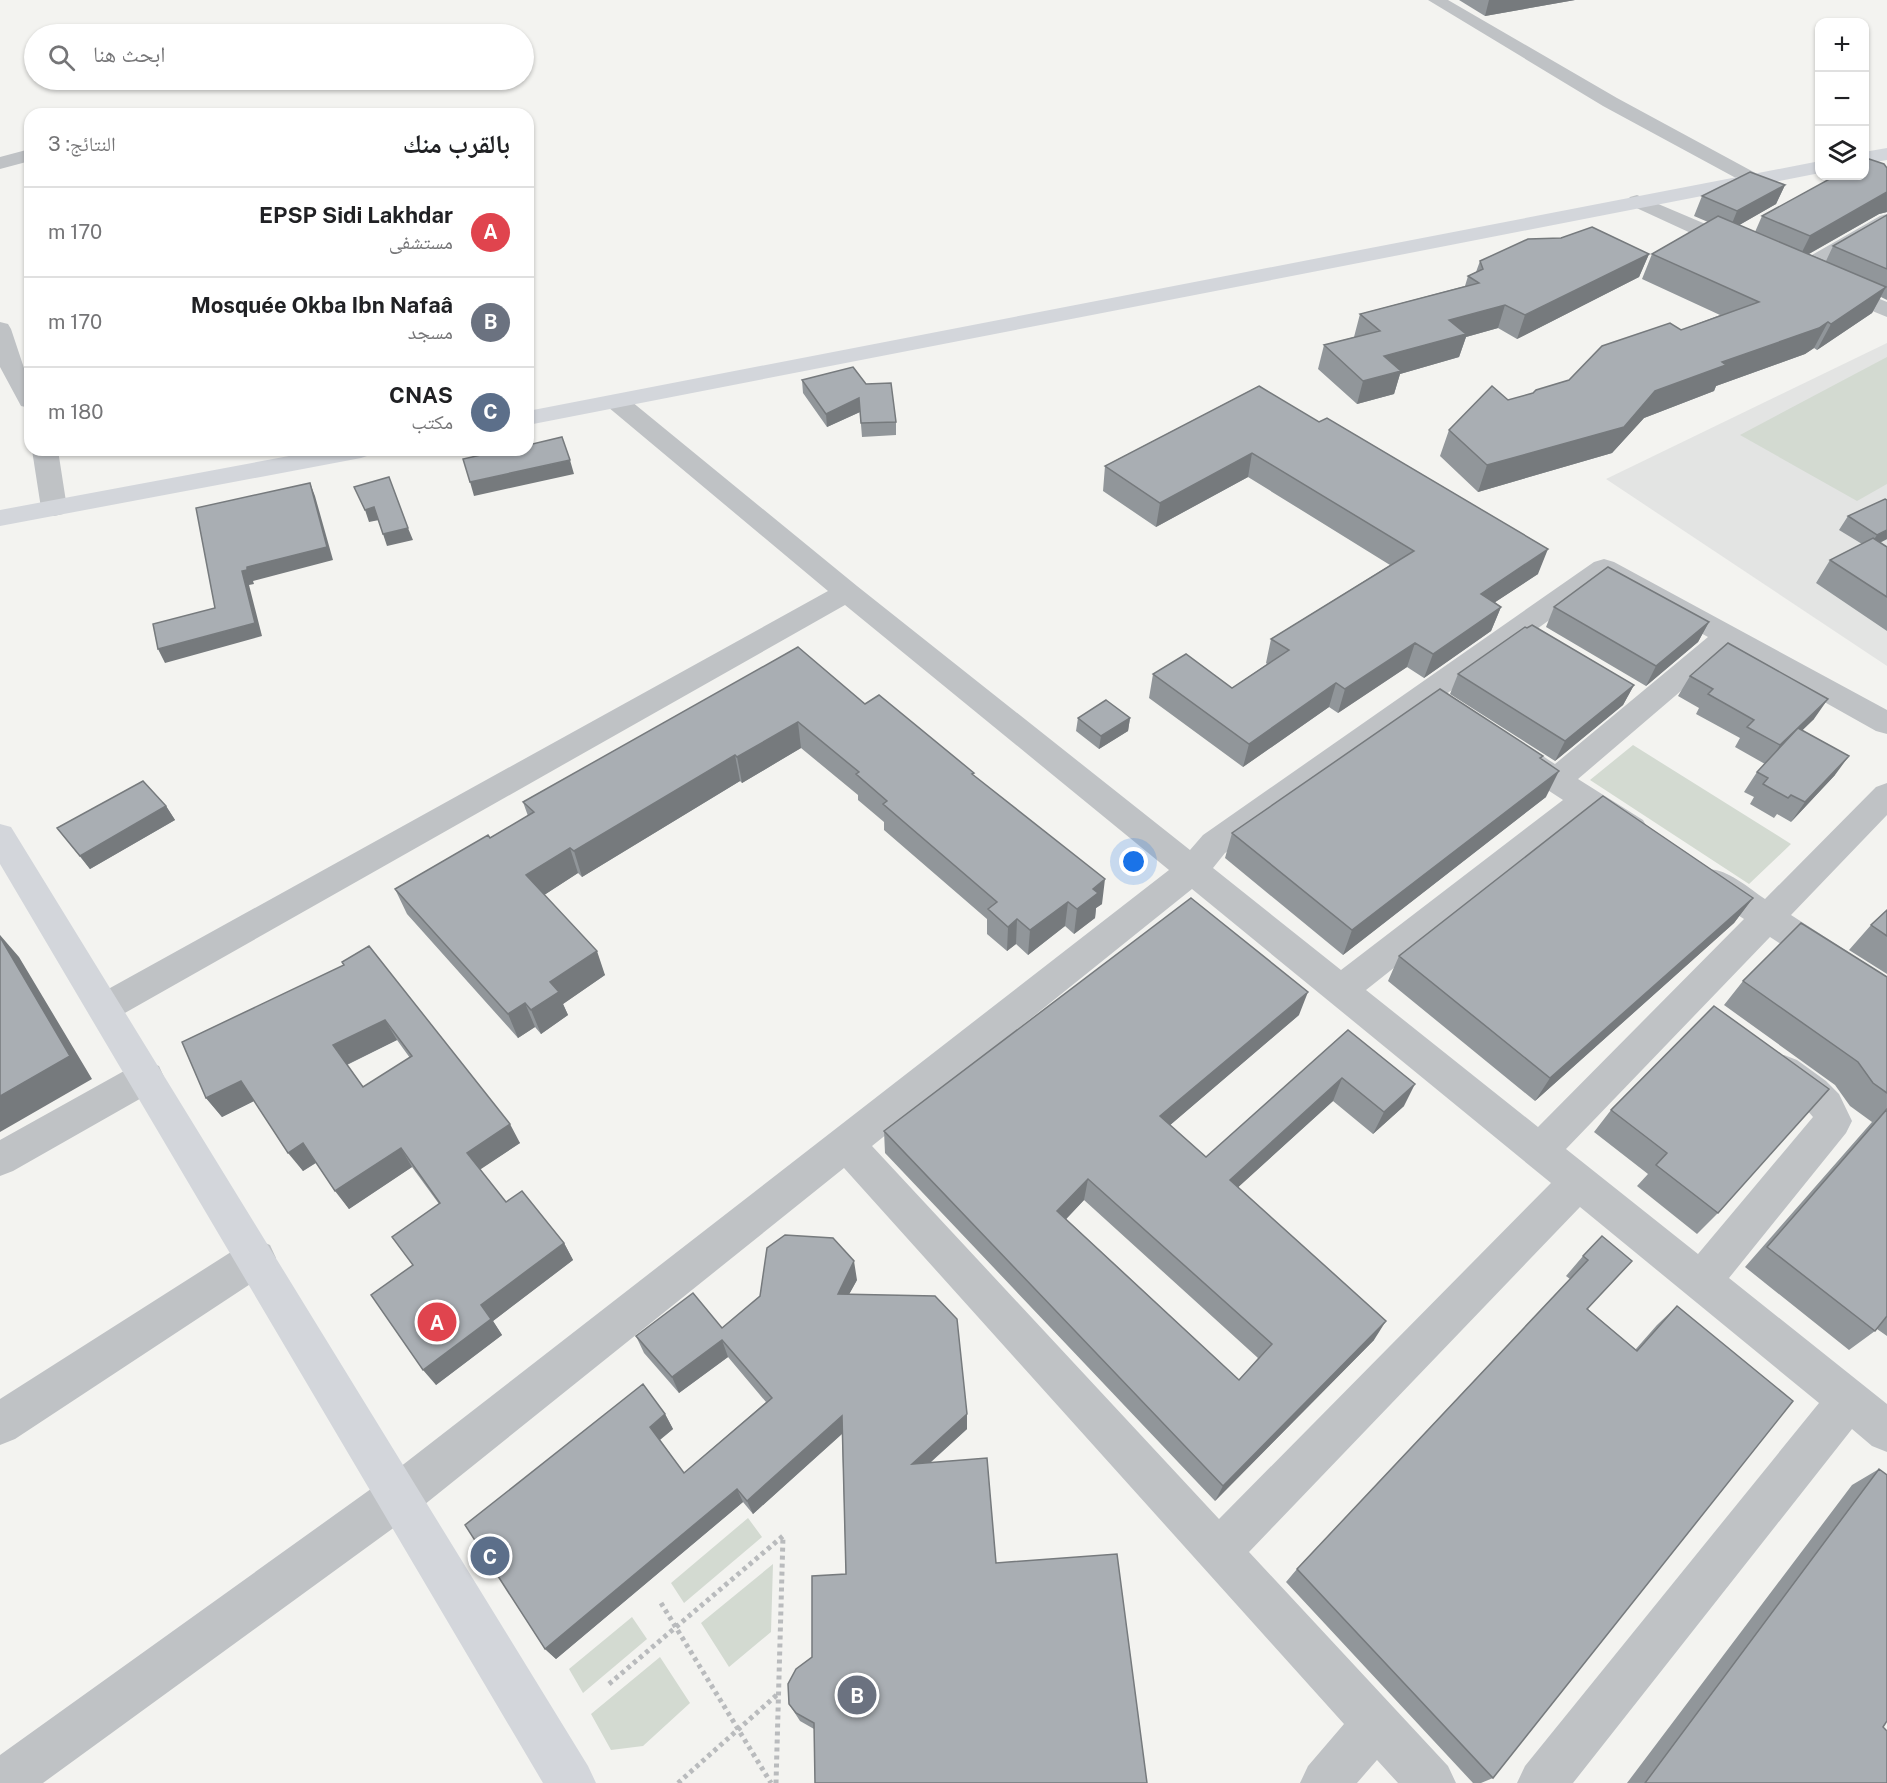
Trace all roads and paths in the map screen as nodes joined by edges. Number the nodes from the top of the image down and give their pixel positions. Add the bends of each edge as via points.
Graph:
1 (1436, 0) edge
2 (1887, 154) edge
3 (24, 157) edge
4 (1869, 157) edge
5 (0, 163) edge
6 (1815, 168) edge
7 (1754, 180) junction
8 (1637, 201) junction
9 (1887, 220) edge
10 (1749, 231) edge
11 (1729, 242) junction
12 (1759, 255) edge
13 (1779, 264) edge
14 (1799, 272) junction
15 (1887, 310) edge
16 (0, 329) edge
17 (24, 390) edge
18 (617, 402) junction
19 (534, 417) edge
20 (46, 456) edge
21 (329, 456) edge
22 (54, 508) junction
23 (0, 518) edge
24 (847, 592) junction
25 (1520, 627) junction
26 (1728, 636) junction
27 (1549, 645) edge
28 (1424, 694) junction
29 (1453, 713) edge
30 (1887, 723) edge
31 (1490, 737) edge
32 (1556, 780) junction
33 (1887, 795) edge
34 (1585, 800) junction
35 (0, 836) edge
36 (1653, 843) edge
37 (1682, 861) edge
38 (1192, 870) junction
39 (1768, 917) junction
40 (1340, 990) junction
41 (1887, 995) edge
42 (104, 1008) junction
43 (1754, 1050) edge
44 (146, 1077) junction
45 (847, 1145) junction
46 (1539, 1152) junction
47 (0, 1159) edge
48 (1578, 1182) junction
49 (256, 1258) junction
50 (1701, 1281) junction
51 (1848, 1400) junction
52 (0, 1424) edge
53 (1887, 1431) edge
54 (398, 1497) junction
55 (1219, 1551) junction
56 (661, 1604) dead end
57 (674, 1628) junction
58 (609, 1684) dead end
59 (779, 1692) junction
60 (1376, 1724) junction
61 (738, 1729) junction
62 (2, 1783) edge
63 (571, 1783) edge
64 (678, 1783) edge
65 (771, 1783) edge
66 (776, 1783) edge
67 (1325, 1783) edge
68 (1431, 1783) edge
69 (1542, 1783) edge

1 - 7 street via 1610,102
2 - 4 main road
3 - 5 street
6 - 7 main road
7 - 8 main road
8 - 11 street
8 - 18 main road
9 - 14 street
10 - 11 street
11 - 12 street
13 - 14 street
14 - 15 street
16 - 17 street via 12,368
18 - 19 main road
18 - 24 street
20 - 22 street
21 - 22 main road
22 - 23 main road
24 - 38 street
24 - 42 street
25 - 26 street via 1604,568
25 - 27 street
25 - 28 street
26 - 30 street
26 - 32 street via 1638,698
28 - 29 street
28 - 38 street via 1214,844
31 - 32 street
32 - 34 street
33 - 39 street
34 - 36 street
34 - 40 street
35 - 42 main road
37 - 39 street
38 - 40 street
38 - 45 street
39 - 41 street
39 - 46 street via 1702,1011
40 - 46 street
42 - 44 main road
43 - 50 street via 1821,1098 1831,1110 1833,1121
44 - 47 street
44 - 49 main road
45 - 54 street
45 - 55 street
46 - 48 street
48 - 50 street
48 - 55 street
49 - 52 street
49 - 54 main road
50 - 51 street
51 - 53 street
51 - 69 street
54 - 62 street
54 - 63 main road
55 - 60 street
56 - 57 path
57 - 58 path
57 - 59 path via 783,1536
57 - 61 path
59 - 61 path
59 - 66 path
60 - 67 street
60 - 68 street
61 - 64 path
61 - 65 path

